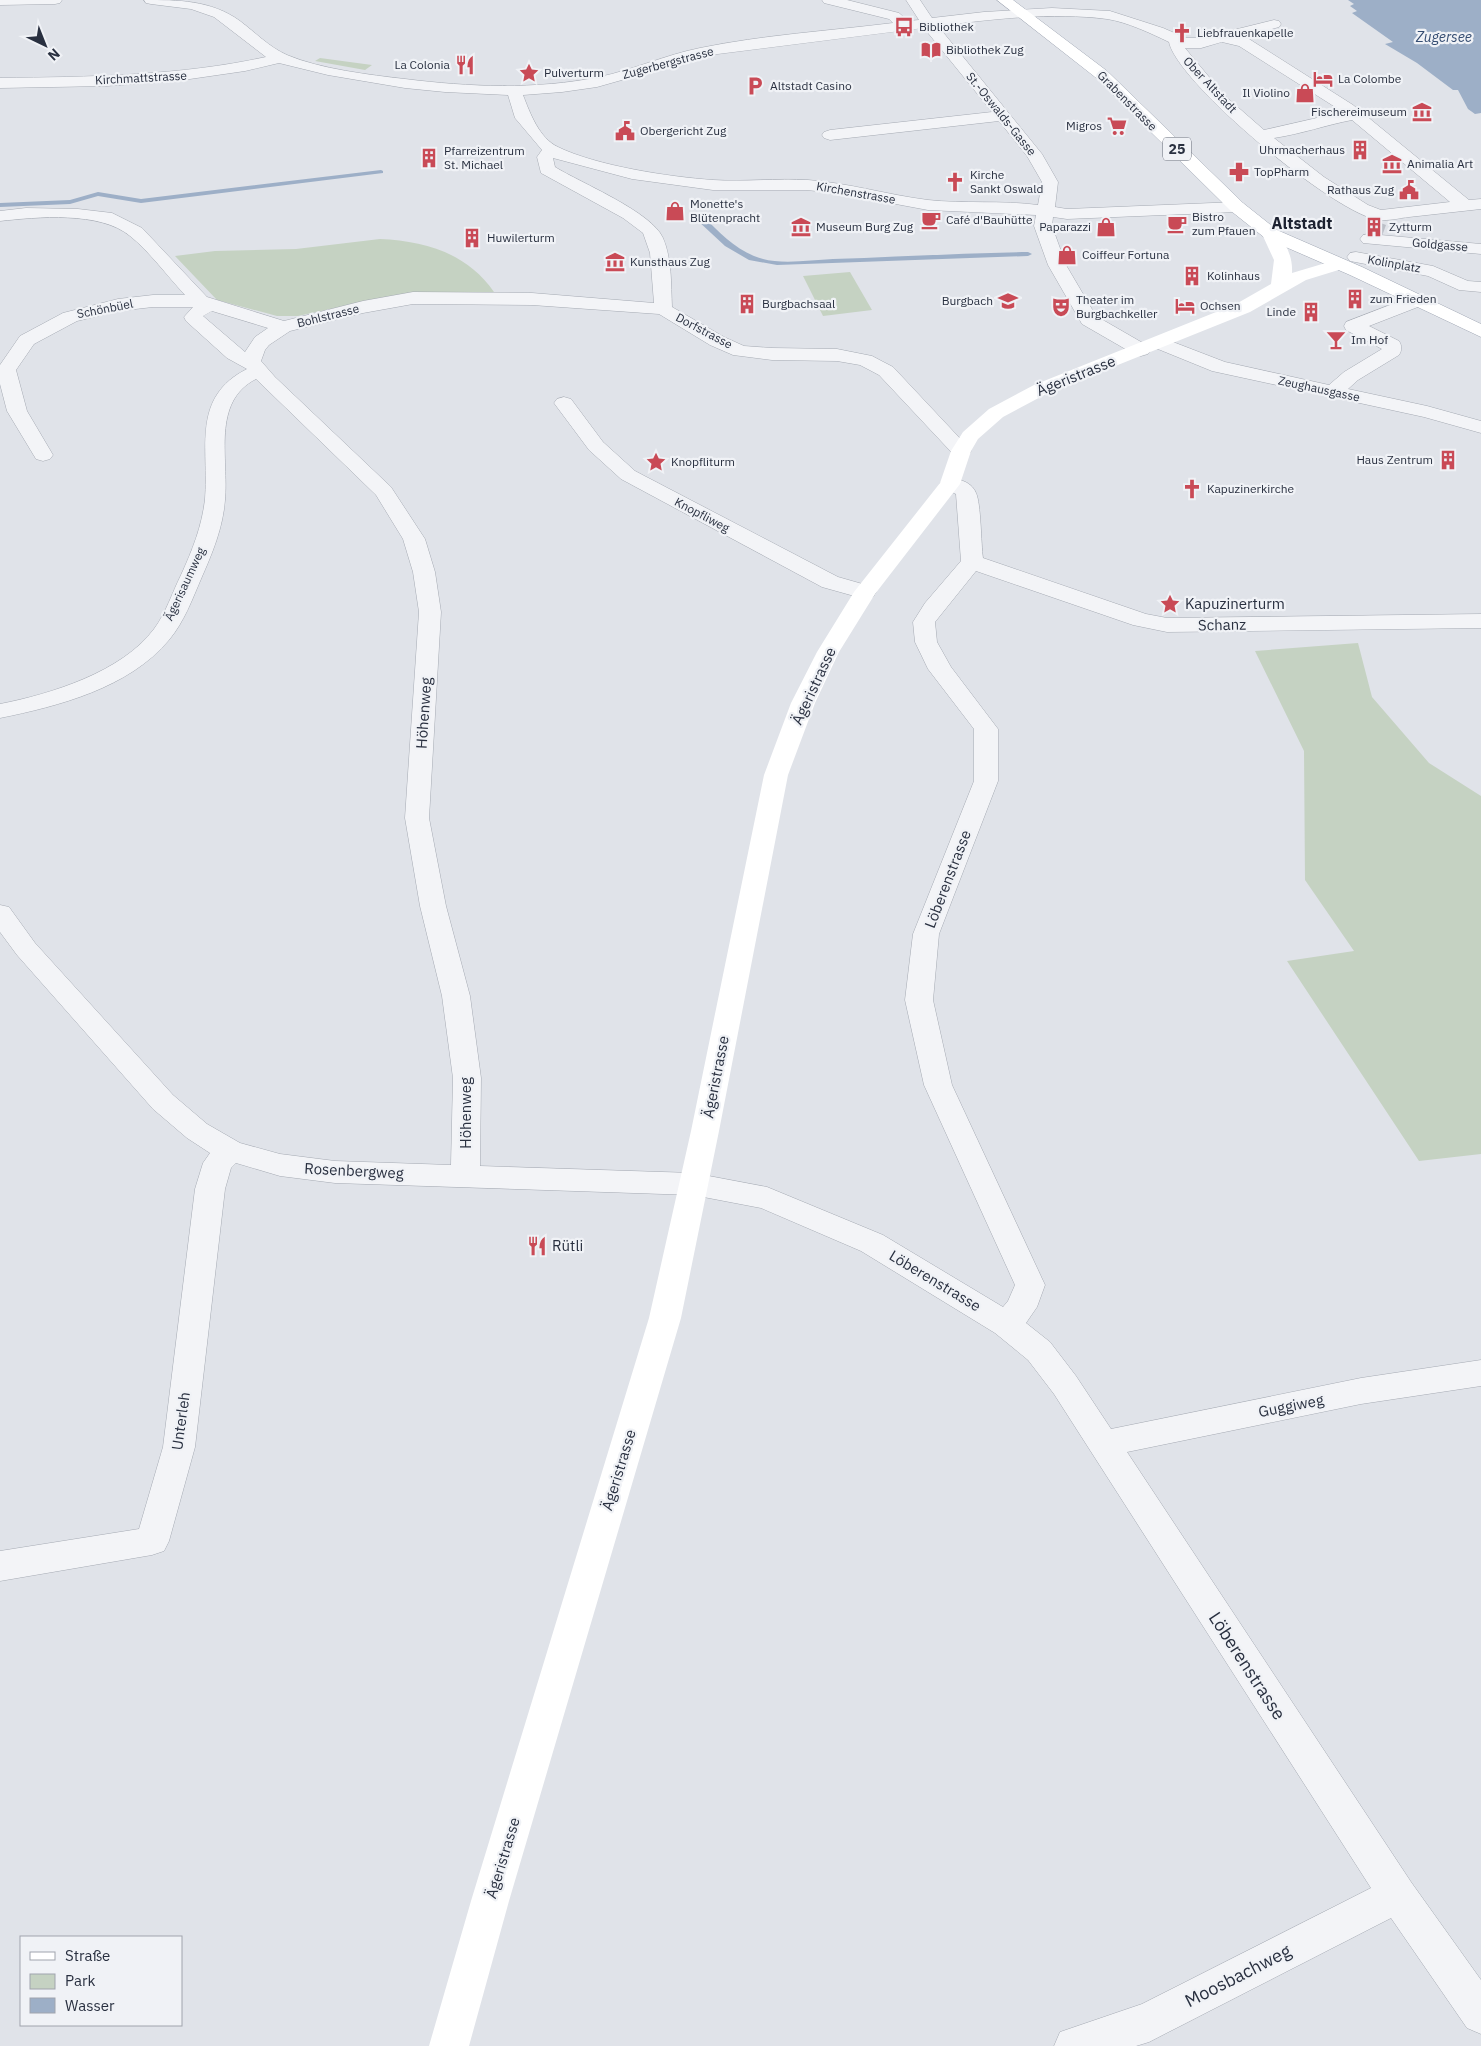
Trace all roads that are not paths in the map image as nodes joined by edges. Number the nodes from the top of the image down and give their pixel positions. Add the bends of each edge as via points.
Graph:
1 (55, 0) edge
2 (151, 0) edge
3 (829, 0) edge
4 (913, 0) edge
5 (1004, 0) edge
6 (0, 1) edge
7 (1022, 13) junction
8 (928, 24) junction
9 (1274, 24) dead end
10 (906, 26) junction
11 (1223, 38) junction
12 (1176, 41) junction
13 (280, 58) junction
14 (0, 83) edge
15 (514, 90) junction
16 (1356, 115) junction
17 (1002, 116) junction
18 (830, 134) dead end
19 (1261, 136) junction
20 (551, 150) junction
21 (1463, 204) junction
22 (1481, 204) edge
23 (1237, 207) junction
24 (1046, 210) junction
25 (0, 216) edge
26 (1375, 227) junction
27 (1271, 234) junction
28 (1481, 249) edge
29 (1356, 256) junction
30 (1339, 264) junction
31 (1473, 266) edge
32 (1433, 271) junction
33 (1280, 287) junction
34 (1473, 287) edge
35 (1448, 299) dead end
36 (1416, 301) junction
37 (205, 303) junction
38 (1243, 308) joint
39 (663, 309) junction
40 (283, 327) junction
41 (1481, 331) edge
42 (1160, 343) junction
43 (1141, 350) junction
44 (254, 367) junction
45 (1333, 392) junction
46 (564, 402) dead end
47 (1481, 427) edge
48 (960, 451) junction
49 (43, 455) dead end
50 (950, 484) junction
51 (972, 562) junction
52 (865, 592) junction
53 (1481, 621) edge
54 (0, 711) edge
55 (0, 913) edge
56 (230, 1151) junction
57 (465, 1175) junction
58 (693, 1184) junction
59 (1006, 1324) junction
60 (1481, 1373) edge
61 (1102, 1444) junction
62 (0, 1566) edge
63 (1397, 1895) junction
64 (1481, 2014) edge
65 (449, 2046) edge
66 (1074, 2046) edge

1 - 6 street
2 - 13 street, Zugerbergstrasse via 190,5 220,15
3 - 10 street via 894,16
4 - 8 street, St.-Oswalds-Gasse
5 - 7 main road, 25
7 - 8 street, Zugerbergstrasse
7 - 12 street, Ober Altstadt via 1110,15 1158,31
7 - 23 main road, Grabenstrasse / 25 via 1101,74
8 - 10 street, Zugerbergstrasse
8 - 17 street, St.-Oswalds-Gasse
9 - 11 street
10 - 15 street, Zugerbergstrasse via 725,48 599,82 562,88
11 - 12 street via 1201,43
11 - 16 street via 1244,42
12 - 19 street, Ober Altstadt via 1178,51 1218,98
13 - 14 street, Kirchmattstrasse via 241,68 164,78
13 - 15 street, Zugerbergstrasse via 368,78
15 - 20 street, Kirchenstrasse via 523,118
16 - 19 street
16 - 21 street
17 - 18 street
17 - 24 street, St.-Oswalds-Gasse via 1034,154 1050,182
19 - 26 street, Ober Altstadt via 1318,181 1362,209
20 - 24 street, Kirchenstrasse via 632,174 688,182 806,185 928,205
20 - 39 street, Dorfstrasse via 545,157 547,169 610,203 654,234 660,262
21 - 22 street
21 - 26 street
23 - 24 street, Kirchenstrasse via 1067,214
23 - 27 main road, Grabenstrasse / 25
24 - 43 street, St.-Oswalds-Gasse via 1043,226 1057,265 1089,320
25 - 37 street via 78,214 106,218 124,225 136,232
26 - 28 street, Goldgasse
26 - 29 street, Kolinplatz
27 - 30 main road, Kolinplatz / 25
27 - 33 main road via 1280,247 1283,260
29 - 30 street, Kolinplatz
29 - 32 street, Kolinplatz
30 - 33 main road, Kolinplatz via 1300,276
30 - 36 main road, Kolinplatz / 25
31 - 32 street via 1449,265
32 - 34 street
33 - 38 main road, Kolinplatz
34 - 35 street via 1442,296
36 - 41 main road, 25
36 - 45 street via 1353,326 1392,345 1392,351
37 - 40 street, Bohlstrasse
37 - 44 street via 193,317 234,354
37 - 49 street, Schönbüel via 153,301 118,305 70,317 27,340 6,370 17,411
38 - 42 main road, Ägeristrasse
39 - 40 street, Bohlstrasse via 532,300 413,298 363,306
39 - 48 street, Dorfstrasse via 717,341 740,350 838,355 865,360 886,371
40 - 44 street via 254,350
42 - 43 main road, Ägeristrasse
42 - 45 street, Zeughausgasse via 1219,367
43 - 48 main road, Ägeristrasse via 1041,389 996,413 970,436
44 - 54 street, Ägerisaumweg via 232,385 219,410 213,441 215,500 208,532 178,605 161,634 142,655 88,685 48,700
44 - 57 street, Höhenweg via 384,491 414,539 424,572 430,612 417,818 432,906 456,996 467,1078
45 - 47 street, Zeughausgasse
46 - 52 street, Knopfliweg via 596,446 628,476 830,582
48 - 50 main road, Ägeristrasse
50 - 51 street via 966,493
50 - 52 main road, Ägeristrasse
51 - 53 street, Schanz via 1141,620 1166,625
51 - 59 street, Löberenstrasse via 924,622 926,642 940,669 986,729 986,781 926,934 919,1000 938,1085 1030,1285 1021,1307
52 - 58 main road, Ägeristrasse via 828,652 803,703 776,775
55 - 56 street, Rosenbergweg via 26,949 163,1102 197,1131
56 - 57 street, Rosenbergweg via 280,1165 335,1172
56 - 62 street, Unterleh via 218,1163 210,1189 179,1448 152,1541
57 - 58 street, Rosenbergweg
58 - 59 street, Löberenstrasse via 767,1198 872,1243
58 - 65 main road, Ägeristrasse via 665,1318
59 - 61 street, Löberenstrasse via 1039,1351 1066,1385
60 - 61 street, Guggiweg via 1361,1391
61 - 63 street, Löberenstrasse
63 - 64 street, Löberenstrasse
63 - 66 street, Moosbachweg via 1149,2022

